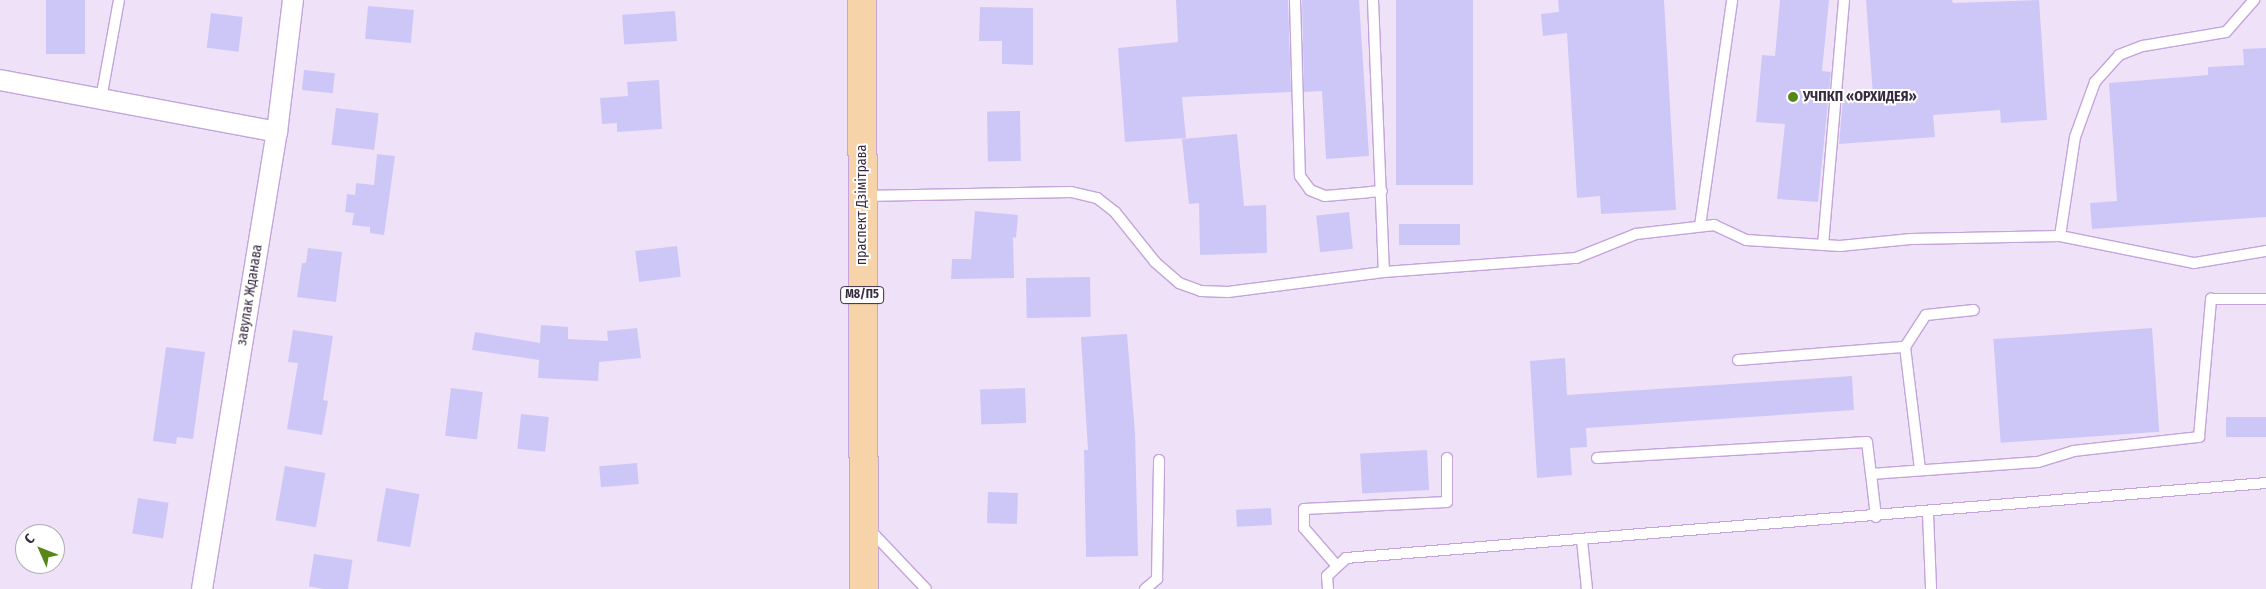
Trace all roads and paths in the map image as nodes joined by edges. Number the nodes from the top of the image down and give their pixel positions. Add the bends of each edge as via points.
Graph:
1 (119, 0) edge
2 (293, 0) edge
3 (862, 0) edge
4 (1295, 0) edge
5 (1373, 0) edge
6 (1732, 0) edge
7 (1844, 0) edge
8 (2254, 0) edge
9 (0, 80) edge
10 (101, 99) junction
11 (277, 132) junction
12 (1382, 191) junction
13 (862, 196) junction
14 (1700, 226) junction
15 (2060, 236) junction
16 (1823, 245) junction
17 (2266, 251) edge
18 (1384, 272) junction
19 (2266, 299) edge
20 (1974, 310) dead end
21 (1906, 347) junction
22 (1738, 360) dead end
23 (1447, 458) dead end
24 (1597, 458) dead end
25 (1159, 460) dead end
26 (1920, 470) junction
27 (1871, 474) junction
28 (2266, 483) edge
29 (1928, 512) junction
30 (1876, 517) junction
31 (865, 525) junction
32 (1582, 540) junction
33 (1337, 566) junction
34 (202, 589) edge
35 (864, 589) edge
36 (926, 589) edge
37 (1145, 589) edge
38 (1328, 589) edge
39 (1587, 589) edge
40 (1931, 589) edge

1 - 10 lane
2 - 11 street, завулак Жданава
3 - 13 main road, праспект Дзімітрава / М8/П5
4 - 12 lane via 1300,176 1310,190 1325,196
5 - 12 lane
6 - 14 lane
7 - 16 lane
8 - 15 lane via 2226,32 2143,46 2119,55 2095,82 2075,137
9 - 10 street
10 - 11 street
11 - 34 street, завулак Жданава
12 - 18 lane
13 - 18 lane via 1071,192 1097,198 1115,212 1155,262 1179,283 1200,291 1228,292
13 - 31 main road, праспект Дзімітрава / М8/П5
14 - 16 lane via 1714,225 1746,240
14 - 18 lane via 1636,234 1576,258
15 - 16 lane via 1911,239
15 - 17 lane via 2194,263
19 - 26 lane via 2211,299 2200,437 2074,452 2038,462
20 - 21 lane via 1926,315
21 - 22 lane
21 - 26 lane
23 - 33 lane via 1447,502 1304,509 1304,528
24 - 27 lane via 1868,442
25 - 37 lane via 1157,579
26 - 27 lane
27 - 30 lane
28 - 29 lane
29 - 30 lane
29 - 40 lane
30 - 32 lane
31 - 35 main road, праспект Дзімітрава / М8/П5
31 - 36 lane
32 - 33 lane via 1346,558
32 - 39 lane
33 - 38 lane via 1327,576

